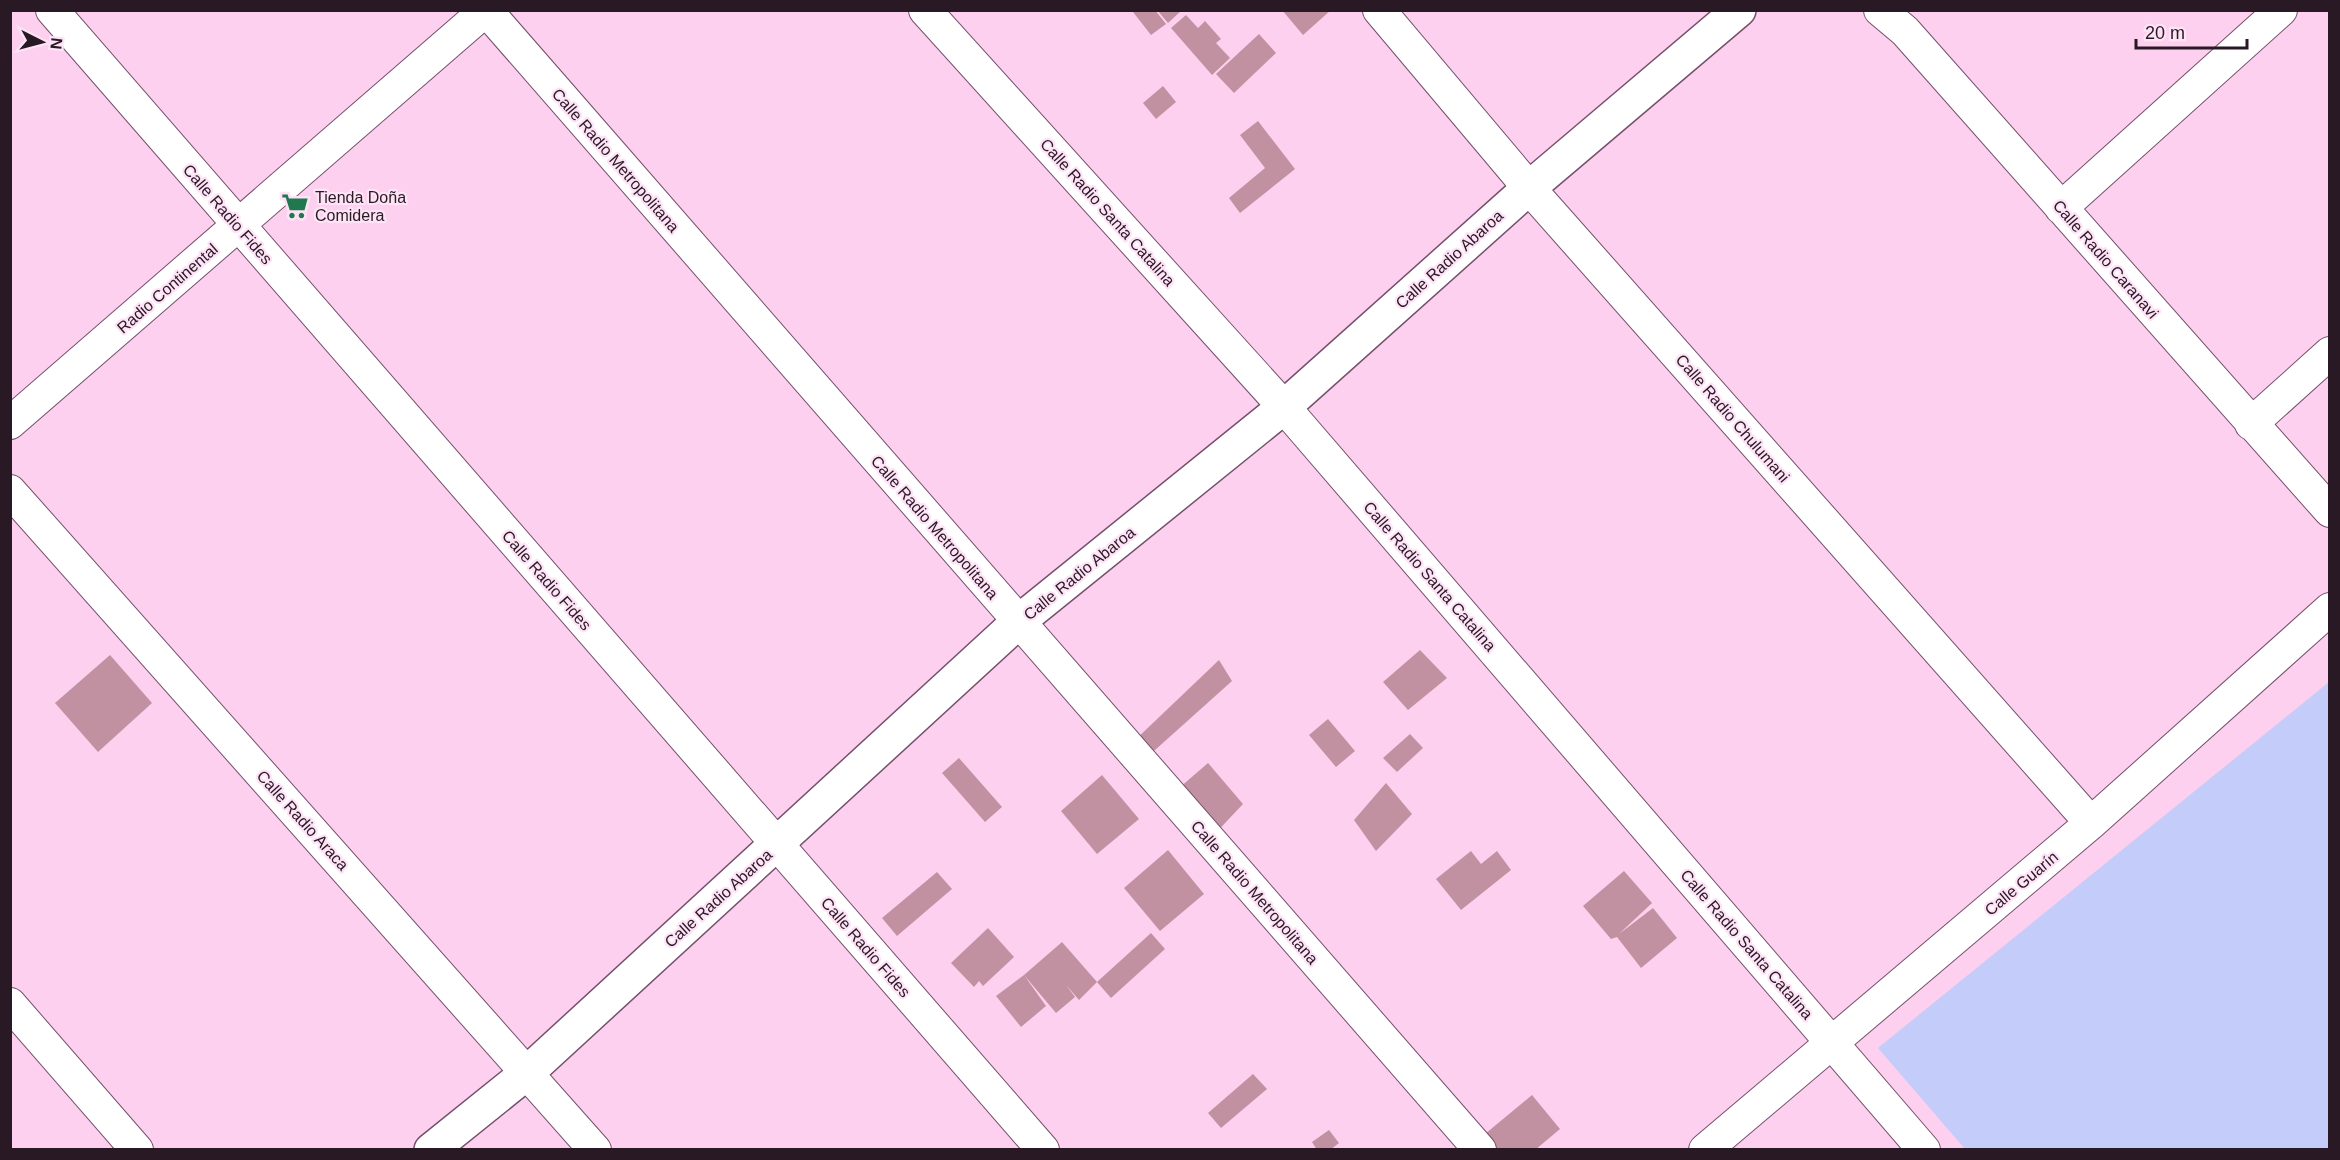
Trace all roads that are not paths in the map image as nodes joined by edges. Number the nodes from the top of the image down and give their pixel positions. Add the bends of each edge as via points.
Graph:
1 (52, 10) edge
2 (486, 10) edge
3 (926, 10) edge
4 (1379, 10) edge
5 (1739, 10) edge
6 (1880, 10) edge
7 (2282, 10) edge
8 (1529, 188) junction
9 (2061, 208) junction
10 (239, 226) junction
11 (2330, 353) edge
12 (1284, 407) junction
13 (10, 423) edge
14 (2251, 424) junction
15 (10, 491) edge
16 (2330, 511) edge
17 (2330, 609) edge
18 (1018, 622) junction
19 (2091, 823) junction
20 (777, 844) junction
21 (10, 1004) edge
22 (1832, 1042) junction
23 (528, 1072) junction
24 (137, 1149) edge
25 (431, 1149) edge
26 (595, 1149) edge
27 (1043, 1149) edge
28 (1480, 1149) edge
29 (1705, 1149) edge
30 (1924, 1149) edge

1 - 10 street, Calle Radio Fides
2 - 10 street, Radio Continental
2 - 18 street, Calle Radio Metropolitana
3 - 12 street, Calle Radio Santa Catalina
4 - 8 street, Calle Radio Chulumani
5 - 8 street, Calle Radio Abaroa
6 - 9 street, Calle Radio Caranavi via 1905,31
7 - 9 street
8 - 12 street, Calle Radio Abaroa
8 - 19 street, Calle Radio Chulumani
9 - 14 street, Calle Radio Caranavi
10 - 13 street, Radio Continental
10 - 20 street, Calle Radio Fides
11 - 14 street
12 - 18 street, Calle Radio Abaroa
12 - 22 street, Calle Radio Santa Catalina
14 - 16 street, Calle Radio Caranavi
15 - 23 street, Calle Radio Araca
17 - 19 street, Calle Guarín
18 - 20 street, Calle Radio Abaroa
18 - 28 street, Calle Radio Metropolitana
19 - 22 street, Calle Guarín
20 - 23 street, Calle Radio Abaroa
20 - 27 street, Calle Radio Fides
21 - 24 street
22 - 29 street, Calle Guarín
22 - 30 street, Calle Radio Santa Catalina
23 - 25 street, Calle Radio Abaroa
23 - 26 street, Calle Radio Araca

